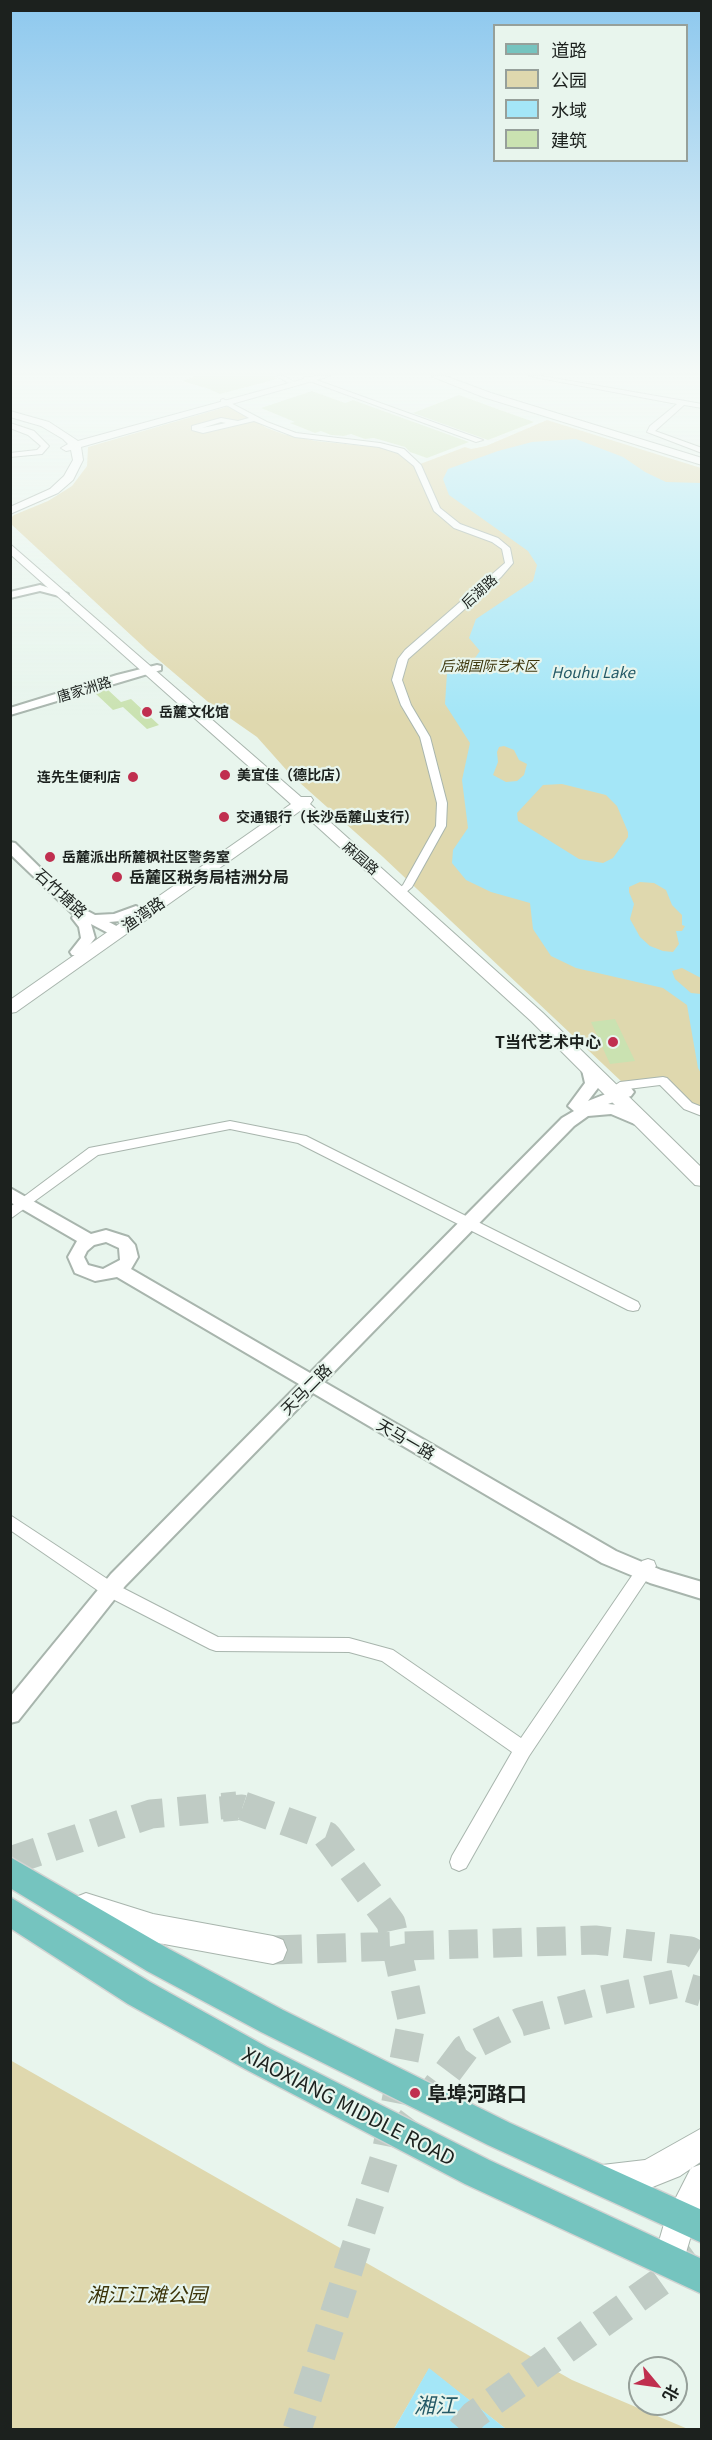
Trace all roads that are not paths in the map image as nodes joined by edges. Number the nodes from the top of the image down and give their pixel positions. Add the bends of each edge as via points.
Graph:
1 (43, 490) edge
2 (428, 490) edge
3 (13, 509) edge
4 (10, 538) edge
5 (10, 547) edge
6 (39, 572) junction
7 (10, 594) edge
8 (63, 594) junction
9 (135, 658) junction
10 (154, 671) junction
11 (120, 676) junction
12 (10, 711) edge
13 (277, 784) junction
14 (300, 800) junction
15 (257, 829) junction
16 (329, 830) junction
17 (10, 846) edge
18 (10, 852) edge
19 (403, 890) junction
20 (136, 910) junction
21 (80, 916) junction
22 (110, 933) junction
23 (77, 952) junction
24 (10, 998) edge
25 (10, 1008) edge
26 (590, 1070) junction
27 (618, 1091) junction
28 (576, 1111) junction
29 (702, 1112) edge
30 (642, 1121) junction
31 (702, 1167) edge
32 (702, 1180) edge
33 (14, 1206) edge
34 (466, 1221) junction
35 (85, 1244) junction
36 (122, 1267) junction
37 (633, 1306) dead end
38 (310, 1379) junction
39 (10, 1521) edge
40 (646, 1569) junction
41 (702, 1584) edge
42 (104, 1586) junction
43 (702, 1591) edge
44 (10, 1696) edge
45 (10, 1714) edge
46 (523, 1750) junction
47 (459, 1862) dead end
48 (10, 1870) edge
49 (51, 1896) junction
50 (10, 1911) edge
51 (273, 1950) tunnel mouth
52 (702, 2144) edge
53 (702, 2179) edge
54 (600, 2180) junction
55 (691, 2222) edge
56 (669, 2262) junction
57 (701, 2273) edge

1 - 3 main road
2 - 19 street, 后湖路 via 437,509 457,526 506,548 509,563 403,659 397,680 406,705 425,736 442,802 441,826
4 - 10 main road, 麻园路
5 - 6 main road, 麻园路
6 - 7 street via 38,585
6 - 8 main road, 麻园路
7 - 8 street via 40,588
8 - 9 main road, 麻园路
9 - 10 main road, 麻园路
9 - 11 street via 132,667
10 - 11 street, 唐家洲路
10 - 11 street via 148,677
10 - 13 main road, 麻园路
10 - 14 main road, 麻园路
11 - 12 street, 唐家洲路
13 - 14 main road, 麻园路
13 - 15 main road via 281,792 279,802
14 - 15 main road, 渔湾路
14 - 16 main road, 麻园路
14 - 19 main road, 麻园路
15 - 16 main road via 296,822
15 - 20 main road, 渔湾路
15 - 22 main road, 渔湾路
16 - 19 main road, 麻园路
17 - 21 street, 石竹塘路
18 - 21 street, 石竹塘路
19 - 26 main road, 麻园路
19 - 27 main road, 麻园路 via 473,946
20 - 21 street via 110,920
20 - 22 main road, 渔湾路
21 - 22 street, 石竹塘路
21 - 23 street via 88,938
22 - 23 main road, 渔湾路
22 - 25 main road, 渔湾路
23 - 24 main road, 渔湾路
26 - 27 main road, 麻园路
26 - 28 street via 593,1084
27 - 28 street, 天马二路
27 - 29 street via 663,1081 688,1106
27 - 30 main road, 麻园路
27 - 31 main road, 麻园路
28 - 30 street via 613,1109
28 - 34 street, 天马二路
30 - 32 main road, 麻园路
33 - 34 street via 94,1151 230,1125 301,1139
33 - 35 street
34 - 37 street
34 - 38 street, 天马二路
35 - 36 street via 106,1236 122,1240 130,1251
35 - 36 street via 76,1257 87,1273 104,1275
36 - 38 street, 天马一路
38 - 40 street, 天马一路 via 609,1557
38 - 42 street, 天马二路
39 - 42 street
40 - 41 street, 天马一路
40 - 43 street, 天马一路
40 - 46 street
42 - 44 street
42 - 45 street, 天马二路
42 - 46 street via 216,1644 349,1645 387,1655
46 - 47 street
48 - 49 main road
49 - 51 main road via 153,1928
49 - 54 main road via 158,1960 272,2021
50 - 56 main road, XIAOXIANG MIDDLE ROAD via 139,1993 256,2058 477,2172
52 - 54 main road via 645,2175
53 - 55 main road
54 - 55 main road
55 - 56 main road
56 - 57 main road, XIAOXIANG MIDDLE ROAD

